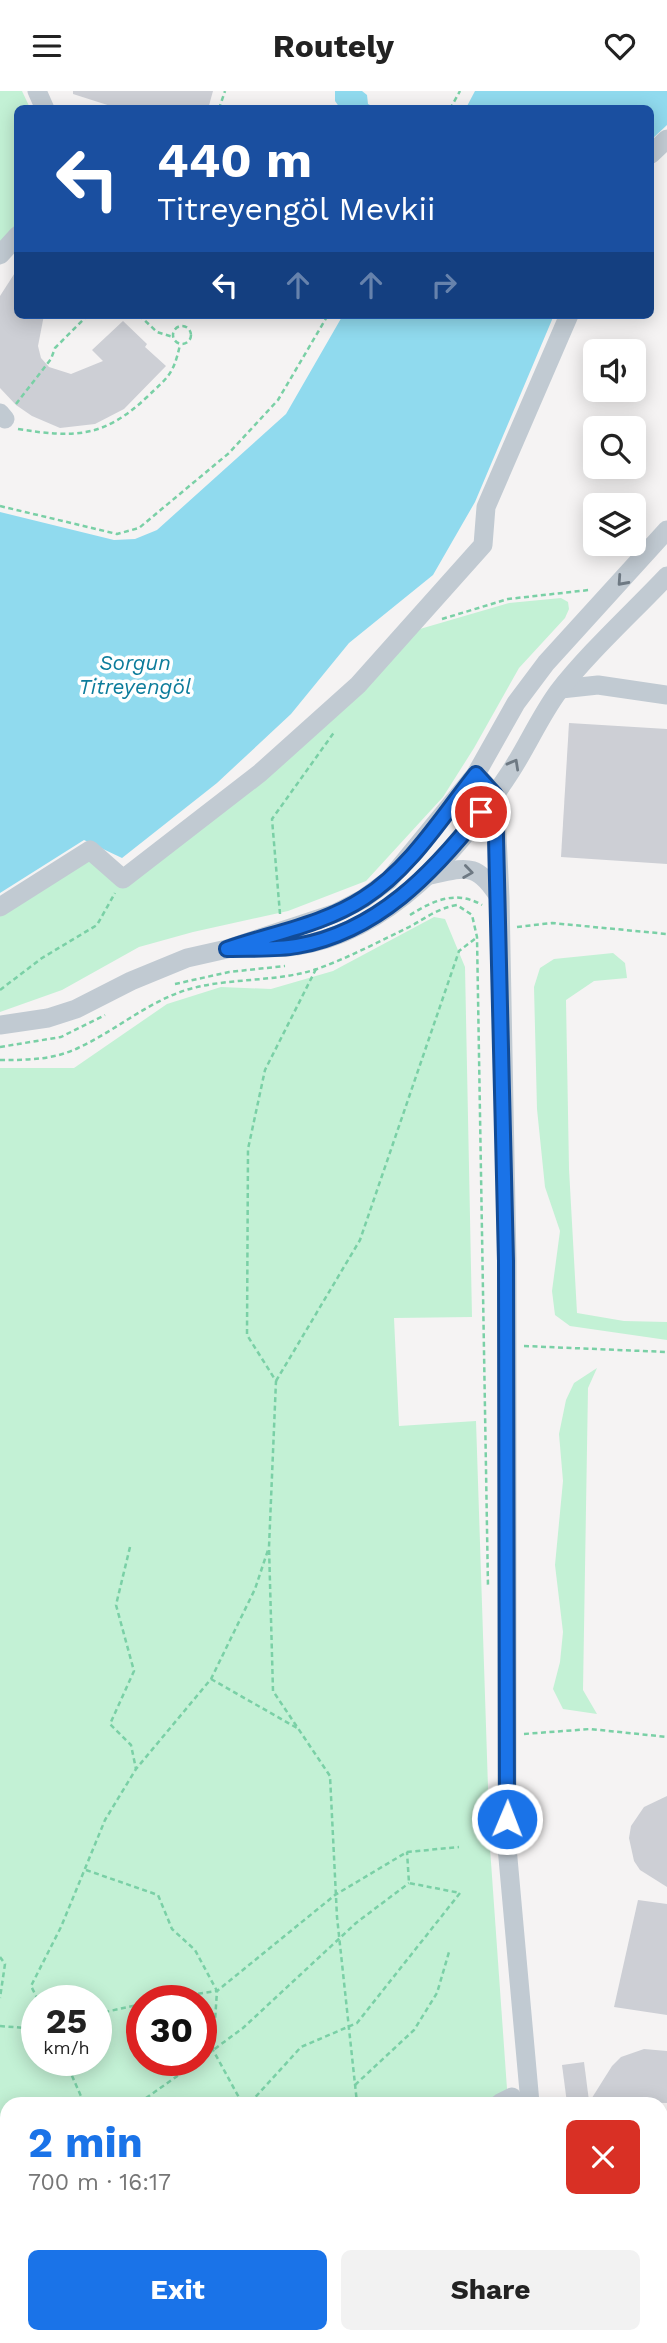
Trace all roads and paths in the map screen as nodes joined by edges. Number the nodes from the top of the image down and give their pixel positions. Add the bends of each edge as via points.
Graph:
1 (667, 139) edge
2 (654, 151) edge
3 (14, 239) edge
4 (0, 255) edge
5 (84, 319) edge
6 (143, 319) edge
7 (326, 319) edge
8 (567, 319) edge
9 (173, 337) junction
10 (180, 345) junction
11 (2, 416) edge
12 (0, 506) edge
13 (667, 530) edge
14 (667, 576) edge
15 (596, 590) dead end
16 (408, 629) junction
17 (561, 689) junction
18 (667, 695) edge
19 (336, 729) dead end
20 (476, 774) junction
21 (495, 795) junction
22 (425, 876) junction
23 (122, 879) junction
24 (465, 898) dead end
25 (499, 898) junction
26 (0, 907) edge
27 (402, 920) dead end
28 (500, 929) junction
29 (281, 931) junction
30 (667, 934) edge
31 (477, 937) dead end
32 (227, 949) junction
33 (296, 964) dead end
34 (317, 969) dead end
35 (223, 981) dead end
36 (165, 986) dead end
37 (0, 990) edge
38 (111, 1012) dead end
39 (0, 1025) edge
40 (0, 1047) edge
41 (0, 1060) edge
42 (507, 1345) junction
43 (667, 1352) edge
44 (276, 1381) junction
45 (130, 1546) dead end
46 (269, 1547) junction
47 (211, 1679) junction
48 (297, 1728) junction
49 (509, 1735) junction
50 (667, 1737) edge
51 (135, 1769) junction
52 (459, 1847) dead end
53 (407, 1852) junction
54 (84, 1869) junction
55 (410, 1882) junction
56 (335, 1895) junction
57 (339, 1938) junction
58 (449, 1952) dead end
59 (0, 1957) edge
60 (32, 1985) edge
61 (214, 1985) edge
62 (217, 1991) edge
63 (0, 1998) edge
64 (0, 2026) edge
65 (348, 2026) junction
66 (21, 2028) edge
67 (217, 2047) edge
68 (217, 2057) edge
69 (72, 2076) edge
70 (176, 2076) edge
71 (355, 2085) junction
72 (81, 2097) edge
73 (147, 2097) edge
74 (239, 2097) edge
75 (255, 2097) edge
76 (356, 2097) edge
77 (514, 2097) edge

1 - 2 street
3 - 4 street
5 - 11 path
6 - 9 path via 157,332
7 - 12 path via 278,400 229,453 139,528 117,534
8 - 16 street via 486,507 483,545
9 - 10 path
9 - 10 path via 176,328 188,327 189,340
10 - 11 path via 174,370 128,414 102,429 58,435 18,429
13 -> 20 street via 546,663 516,703
14 - 17 street
15 - 16 path via 508,599
16 - 23 street via 358,685 260,773
17 - 18 street via 598,685
21 -> 17 street
19 - 29 path via 272,819
20 - 21 street
20 - 29 street via 388,880 336,913
21 - 22 street
21 - 25 street
22 -> 25 street via 472,870 486,877
22 - 32 street via 384,910 324,939 296,946
23 - 26 street via 90,850
23 - 37 path via 97,925
24 - 27 path via 449,896 431,902
25 - 28 street
28 - 30 path via 552,923
28 - 42 street
29 - 32 street
31 - 44 path via 459,951 360,1240
32 - 39 street via 159,969 67,1012
33 - 36 path
34 - 44 path via 265,1070 248,1149 247,1335
35 - 41 path via 161,1000 78,1048 41,1060
38 - 40 path via 61,1037
42 - 43 path
42 - 49 street
44 - 46 path
45 - 51 path via 116,1605 134,1671 110,1724 131,1745
46 - 47 path via 255,1588
46 - 48 path via 272,1691
47 - 48 path
47 - 51 path
48 - 56 path via 330,1776
49 - 50 path via 590,1729
49 - 77 street via 507,1847
51 - 54 path via 105,1820
52 - 53 path
53 - 55 path
53 - 56 path
54 - 60 path
54 - 61 path via 158,1895 172,1929 195,1950
55 - 57 path
55 - 65 path via 460,1893 357,2023
56 - 57 path
56 - 62 path
57 - 65 path
57 - 67 path
58 - 71 path via 437,1993 414,2030
59 - 63 path via 5,1964
64 - 66 path
65 - 71 path
65 - 75 path via 301,2047
68 - 74 path
69 - 72 path
70 - 73 path
71 - 76 path

